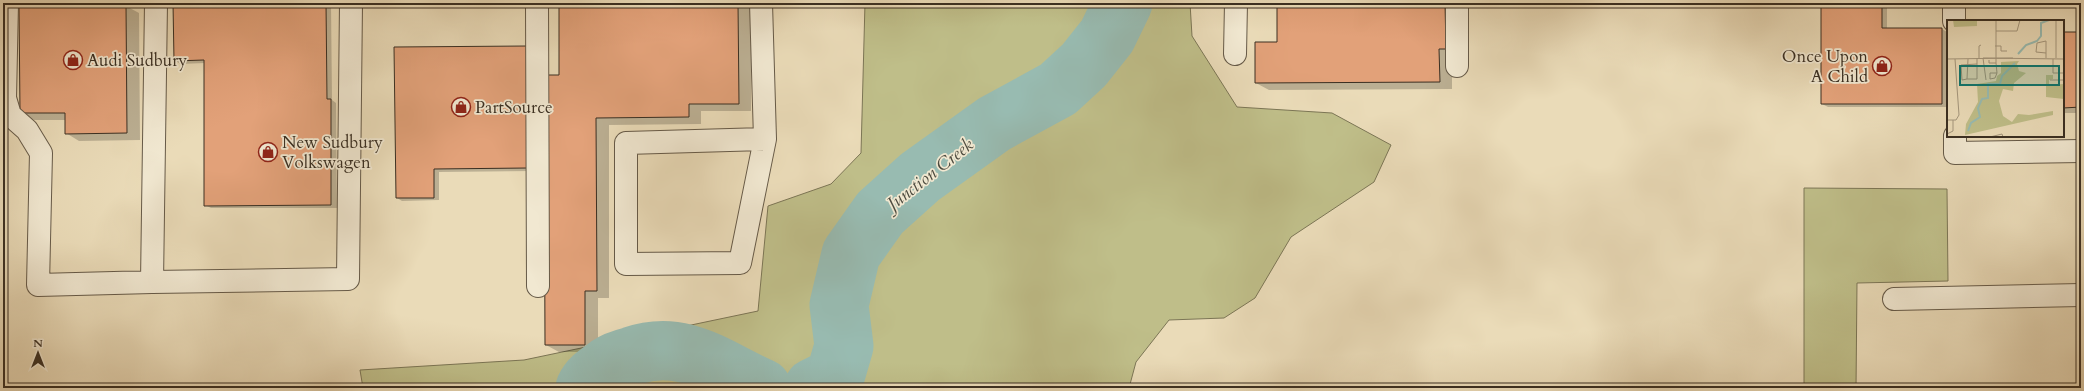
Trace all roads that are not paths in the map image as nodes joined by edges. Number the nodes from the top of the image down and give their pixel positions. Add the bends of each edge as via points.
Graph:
1 (6, 3) edge
2 (156, 3) edge
3 (351, 3) edge
4 (537, 3) edge
5 (761, 3) edge
6 (1236, 3) edge
7 (1457, 3) edge
8 (1954, 3) edge
9 (1954, 20) edge
10 (1235, 54) dead end
11 (1457, 66) dead end
12 (1955, 137) edge
13 (765, 139) junction
14 (2081, 151) edge
15 (152, 282) junction
16 (538, 286) dead end
17 (2081, 295) edge
18 (1894, 299) dead end

1 - 15 lane via 5,98 10,115 27,130 41,153 38,284
2 - 15 lane
3 - 15 lane via 348,279
4 - 16 lane
5 - 13 lane
6 - 10 lane
7 - 11 lane
8 - 9 lane
12 - 14 lane via 1955,153
13 - 13 lane via 626,144 626,264 740,263
17 - 18 lane

